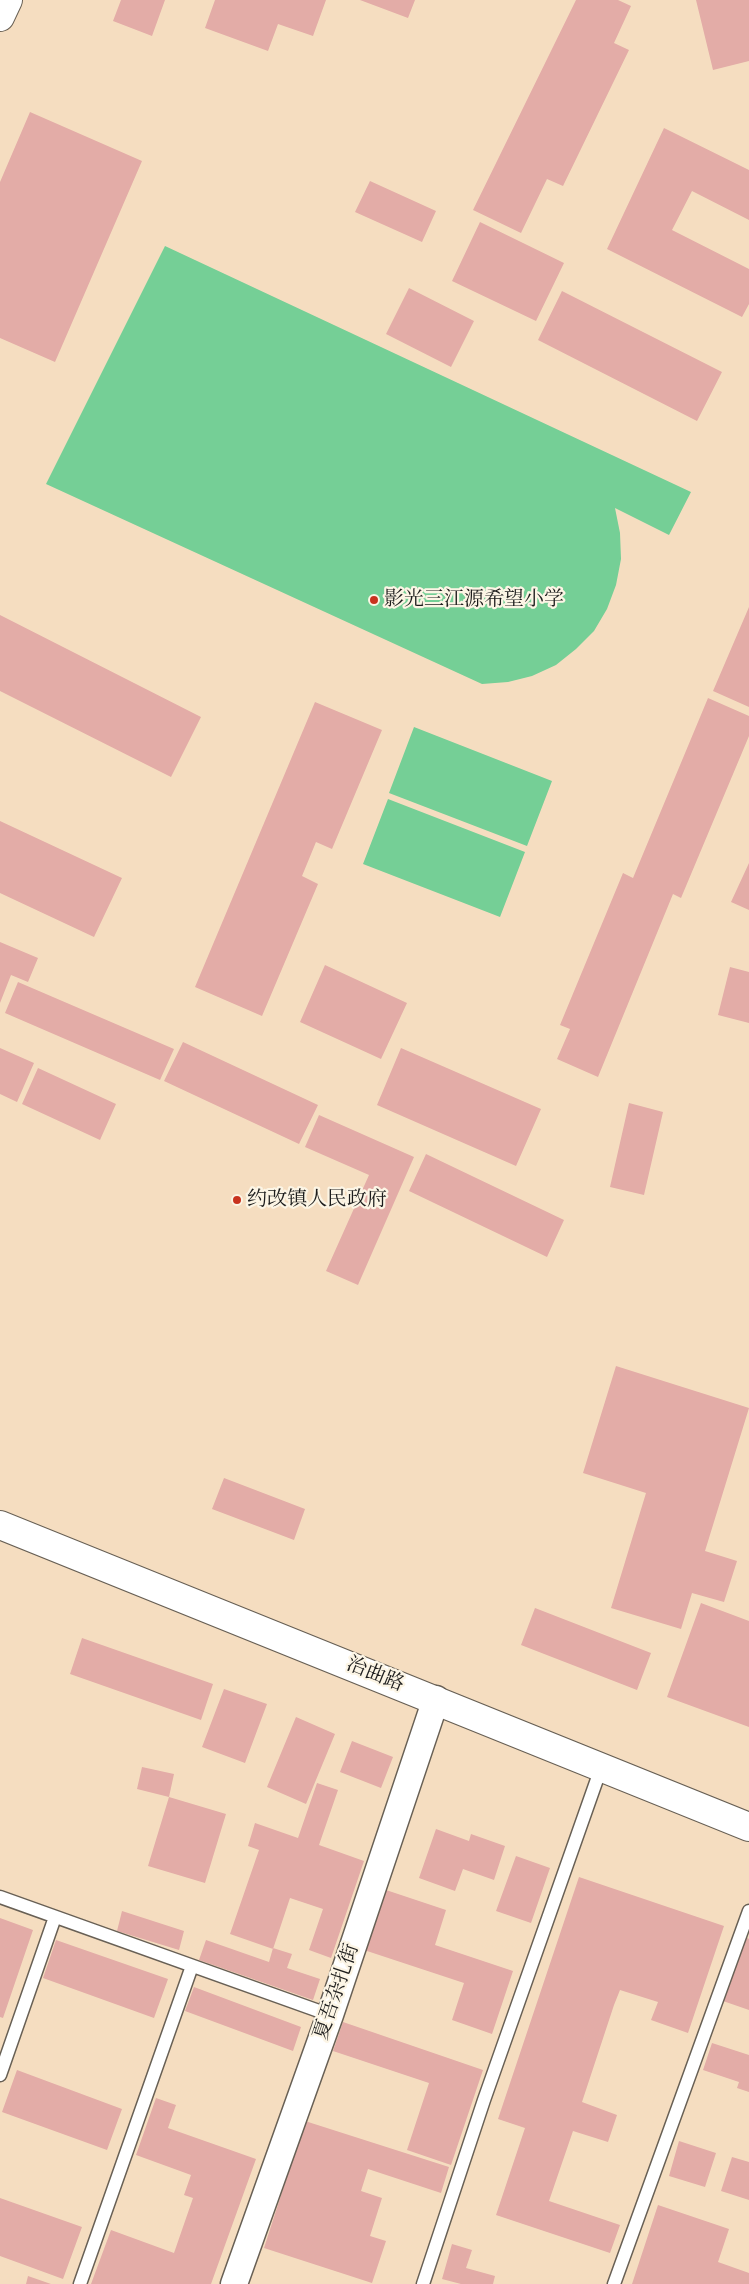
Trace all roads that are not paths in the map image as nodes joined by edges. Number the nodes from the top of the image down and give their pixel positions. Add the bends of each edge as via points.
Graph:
1 (0, 1525) edge
2 (436, 1699) junction
3 (601, 1768) junction
4 (749, 1827) edge
5 (0, 1897) edge
6 (749, 1910) edge
7 (55, 1917) junction
8 (192, 1966) junction
9 (330, 2016) junction
10 (0, 2076) edge
11 (80, 2284) edge
12 (234, 2284) edge
13 (423, 2284) edge
14 (614, 2284) edge

1 - 2 main road, 治曲路
2 - 3 main road, 治曲路
2 - 9 street, 夏吾杂扎街
3 - 4 main road, 治曲路
3 - 13 lane
5 - 7 lane
6 - 14 lane
7 - 8 lane
7 - 10 lane
8 - 9 lane
8 - 11 lane
9 - 12 street, 夏吾杂扎街

